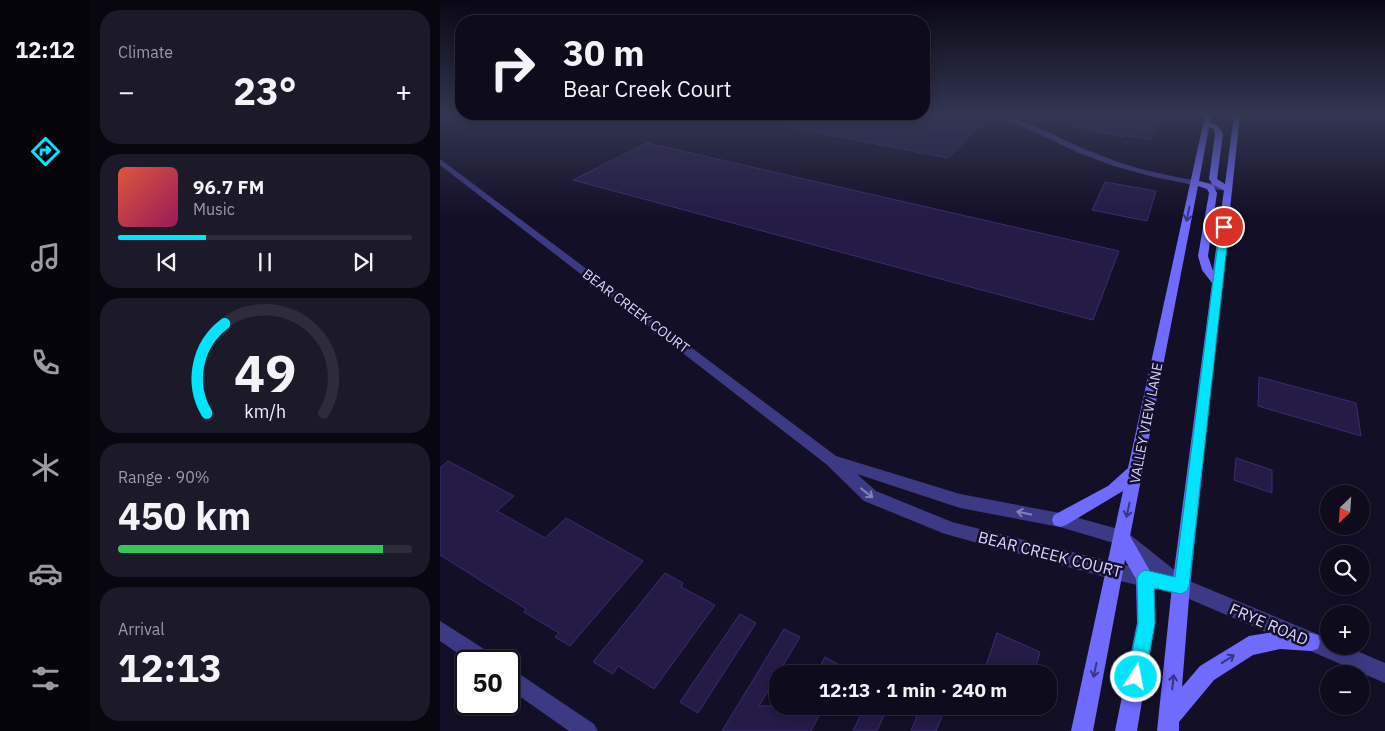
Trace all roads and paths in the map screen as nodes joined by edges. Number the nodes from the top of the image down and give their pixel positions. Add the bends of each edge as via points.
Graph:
1 (1078, 149) edge
2 (1201, 149) edge
3 (1217, 149) edge
4 (1233, 149) edge
5 (440, 161) edge
6 (1194, 182) junction
7 (1229, 189) junction
8 (1218, 284) junction
9 (831, 460) junction
10 (1137, 469) junction
11 (1060, 520) junction
12 (1122, 538) junction
13 (1116, 572) junction
14 (1145, 578) junction
15 (1181, 586) junction
16 (440, 630) edge
17 (1311, 642) junction
18 (469, 650) edge
19 (1385, 673) edge
20 (520, 685) edge
21 (1169, 724) edge
22 (587, 731) edge
23 (1082, 731) edge
24 (1126, 731) edge

1 - 6 street via 1117,164
2 - 6 main road, VALLEY VIEW LANE
3 - 7 main road via 1213,179
4 - 7 main road
5 - 9 street, BEAR CREEK COURT
6 - 7 street
6 - 8 main road via 1210,187 1213,193 1203,256 1207,270
6 -> 10 main road, VALLEY VIEW LANE
7 - 8 main road
8 - 15 main road
11 -> 9 street, BEAR CREEK COURT via 960,501
9 -> 13 street, BEAR CREEK COURT via 870,496 951,529
10 - 11 main road via 1113,491
10 -> 12 main road, VALLEY VIEW LANE
11 - 12 street, BEAR CREEK COURT
12 - 13 main road, VALLEY VIEW LANE
12 - 14 main road
12 - 15 street, BEAR CREEK COURT
13 - 14 street, BEAR CREEK COURT
13 -> 23 main road, VALLEY VIEW LANE
14 - 15 street, BEAR CREEK COURT
14 - 24 main road via 1146,623
15 - 17 street, FRYE ROAD
21 -> 15 main road
16 - 18 street
17 - 19 street, FRYE ROAD
21 -> 17 main road via 1207,673 1249,646 1280,640
20 - 22 street

